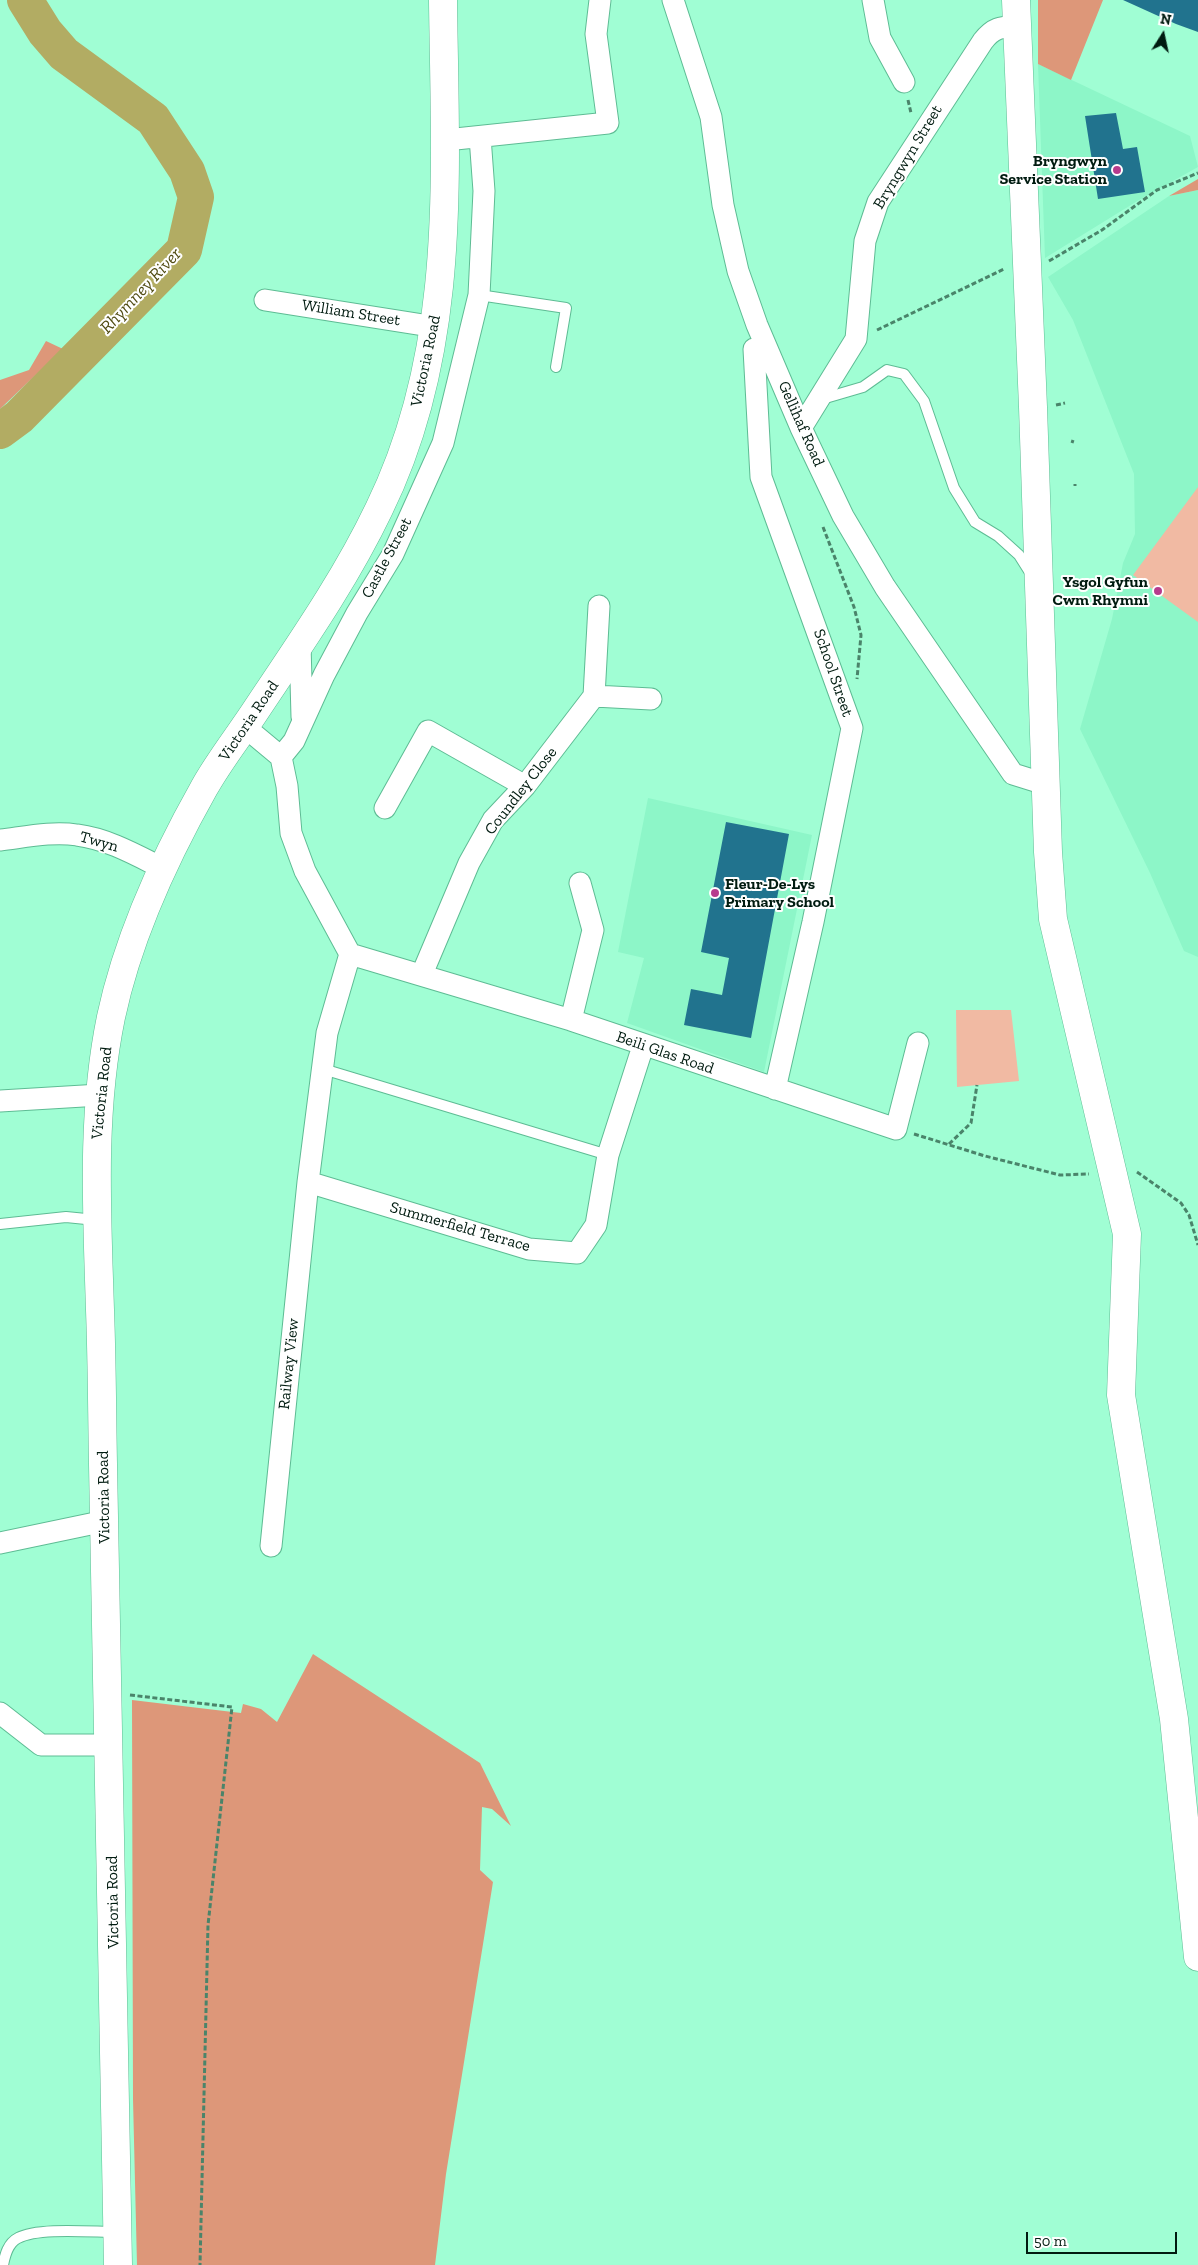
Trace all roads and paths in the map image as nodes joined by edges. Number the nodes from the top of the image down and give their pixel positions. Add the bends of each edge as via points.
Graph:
1 (443, 0) edge
2 (600, 0) edge
3 (673, 0) edge
4 (873, 0) edge
5 (1016, 13) edge
6 (904, 82) dead end
7 (480, 138) junction
8 (446, 140) junction
9 (1198, 173) edge
10 (1026, 268) junction
11 (479, 295) junction
12 (265, 300) dead end
13 (436, 327) junction
14 (856, 339) junction
15 (754, 349) dead end
16 (556, 367) dead end
17 (818, 400) junction
18 (1065, 403) dead end
19 (1054, 405) dead end
20 (801, 428) junction
21 (823, 526) dead end
22 (1038, 584) junction
23 (599, 606) dead end
24 (300, 644) junction
25 (856, 681) dead end
26 (594, 696) junction
27 (651, 700) dead end
28 (302, 722) junction
29 (245, 727) junction
30 (281, 758) junction
31 (1045, 784) junction
32 (525, 786) junction
33 (385, 808) dead end
34 (0, 840) edge
35 (164, 868) junction
36 (580, 883) dead end
37 (350, 954) junction
38 (422, 974) junction
39 (571, 1020) junction
40 (918, 1043) dead end
41 (643, 1046) junction
42 (323, 1069) junction
43 (978, 1085) dead end
44 (775, 1089) junction
45 (100, 1095) junction
46 (0, 1101) edge
47 (896, 1129) junction
48 (948, 1144) junction
49 (608, 1156) junction
50 (1132, 1168) dead end
51 (1094, 1174) dead end
52 (308, 1182) junction
53 (96, 1220) junction
54 (0, 1224) edge
55 (1198, 1245) edge
56 (105, 1521) junction
57 (0, 1543) edge
58 (271, 1546) dead end
59 (109, 1692) junction
60 (0, 1713) edge
61 (110, 1745) junction
62 (1198, 1957) edge
63 (118, 2232) junction
64 (3, 2265) edge
65 (118, 2265) edge
66 (200, 2265) edge

1 - 8 main road, Victoria Road
2 - 7 street via 596,34 608,123
3 - 20 street, Gellihaf Road via 711,117 723,205 738,271
4 - 6 street via 880,38
5 - 10 main road
5 - 14 street, Bryngwyn Street via 982,40 878,202 865,241
7 - 8 street
7 - 11 street, Castle Street via 484,191
8 - 13 main road, Victoria Road via 445,233
9 - 10 path via 1157,190 1102,230 1041,266
10 - 14 path via 1006,268
10 - 22 main road
11 - 16 lane via 566,308
11 - 28 street, Castle Street via 443,443 393,554 357,613
12 - 13 street, William Street
13 - 24 main road, Victoria Road via 428,370 382,504 349,566
14 - 17 street, Bryngwyn Street
15 - 44 street, School Street via 761,477 852,728
17 - 20 street, Bryngwyn Street
17 - 22 lane via 863,387 887,370 904,374 924,401 954,488 976,522 998,536 1019,556
18 - 19 path
20 - 31 street, Gellihaf Road via 843,516 886,588 1013,774
21 - 25 path via 861,634
22 - 31 main road
23 - 26 street
24 - 28 street
24 - 29 main road, Victoria Road
26 - 27 street
26 - 32 street, Coundley Close
28 - 30 street, Castle Street via 294,742
29 - 30 street
29 - 35 main road, Victoria Road via 205,786
30 - 37 street via 291,832 305,871
31 - 62 main road via 1053,919 1127,1234 1121,1395 1174,1719
32 - 33 street via 428,731
32 - 38 street, Coundley Close via 494,820 470,863
34 - 35 street, Twyn via 77,835 118,846
35 - 45 main road, Victoria Road via 128,954 111,1018
36 - 39 street via 593,930
37 - 38 street, Beili Glas Road
37 - 42 street, Railway View via 327,1033
38 - 39 street, Beili Glas Road
39 - 41 street, Beili Glas Road
40 - 47 street
41 - 44 street, Beili Glas Road
41 - 49 street, Summerfield Terrace
42 - 49 lane
42 - 52 street, Railway View
43 - 48 path via 971,1123
44 - 47 street, Beili Glas Road
45 - 46 street
45 - 53 main road, Victoria Road
47 - 48 path
48 - 51 path via 1060,1175
49 - 52 street, Summerfield Terrace via 596,1225 576,1253 529,1249
50 - 55 path via 1181,1203 1189,1215
52 - 58 street, Railway View
53 - 54 lane via 66,1217
53 - 56 main road, Victoria Road
56 - 57 street
56 - 59 main road, Victoria Road
59 - 61 main road, Victoria Road
59 - 66 path via 232,1707 208,1925
60 - 61 street via 41,1745
61 - 63 main road, Victoria Road
63 - 64 lane via 59,2232 18,2238 9,2246
63 - 65 main road, Victoria Road

